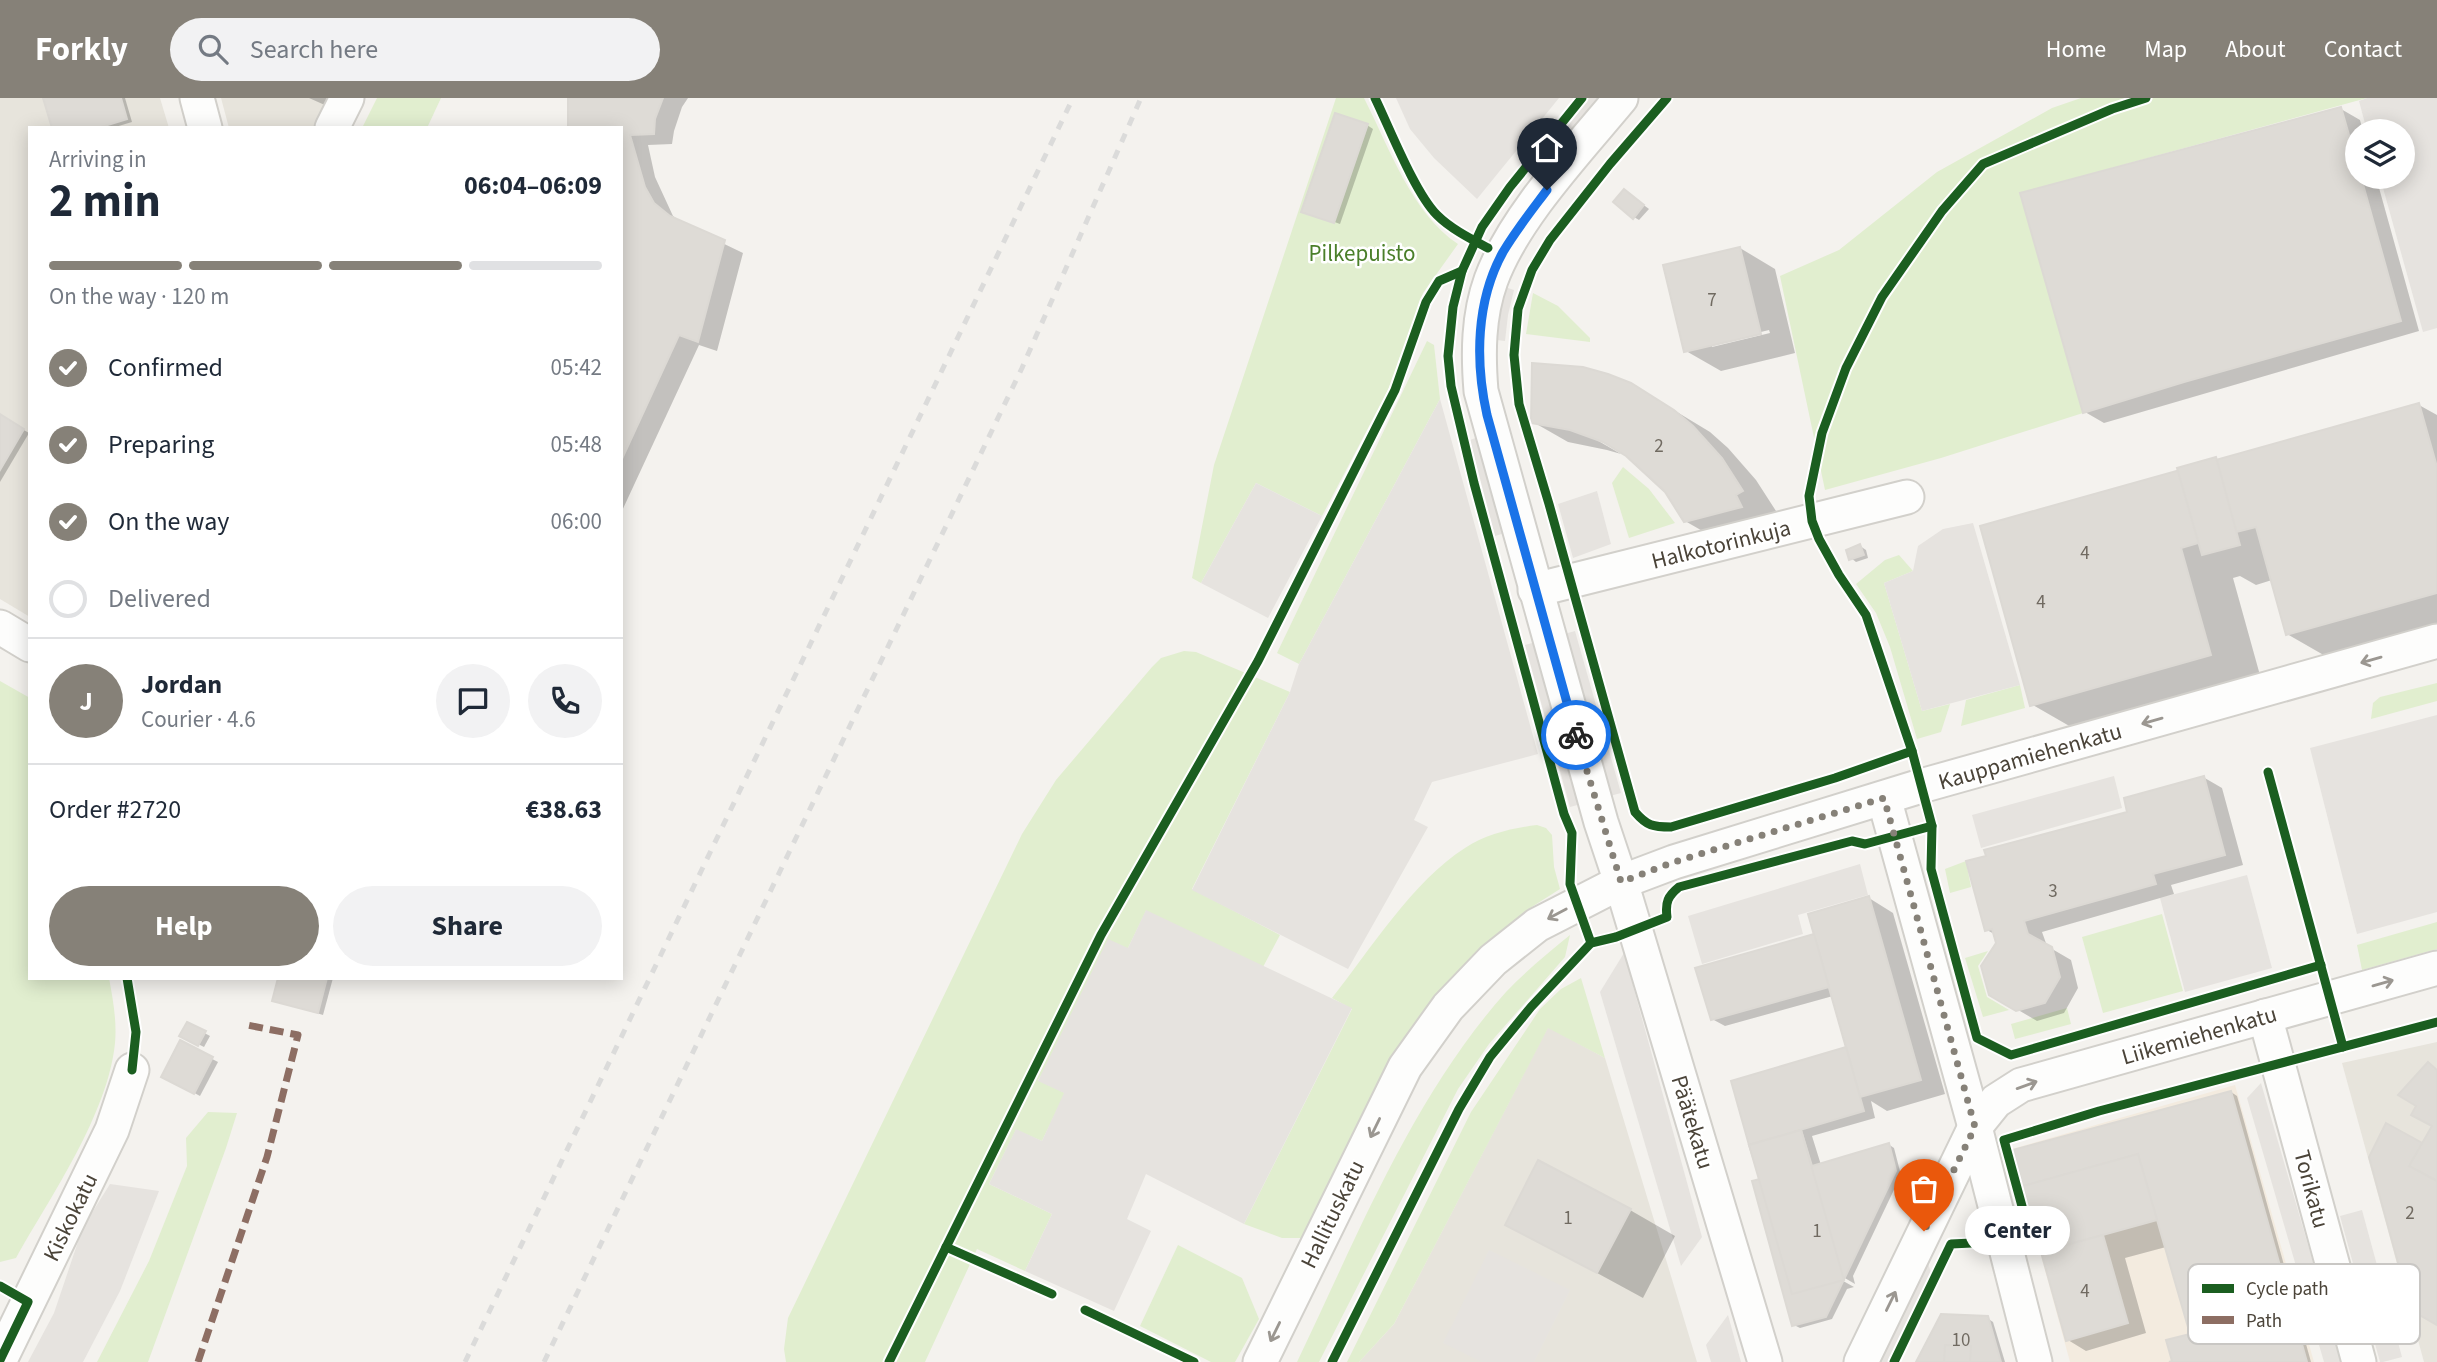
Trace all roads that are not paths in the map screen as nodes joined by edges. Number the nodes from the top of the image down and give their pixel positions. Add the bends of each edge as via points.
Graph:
1 (197, 98) edge
2 (346, 98) edge
3 (1621, 98) edge
4 (204, 126) edge
5 (333, 126) edge
6 (1907, 497) dead end
7 (1535, 590) junction
8 (0, 627) edge
9 (2437, 641) edge
10 (28, 644) edge
11 (1884, 798) junction
12 (1621, 882) junction
13 (2437, 968) edge
14 (2265, 1016) junction
15 (1405, 1067) joint
16 (132, 1070) dead end
17 (1975, 1127) junction
18 (2332, 1264) edge
19 (2354, 1344) edge
20 (0, 1360) edge
21 (1260, 1362) edge
22 (1765, 1362) edge
23 (1861, 1362) edge
24 (2035, 1362) edge
25 (2359, 1362) edge

1 - 4 street
2 - 5 street
3 - 7 street, Päätekatu via 1517,230 1494,273 1483,309 1481,391
6 - 7 street, Halkotorinkuja
7 - 12 street, Päätekatu
8 - 10 street
9 -> 11 street, Kauppamiehenkatu
11 - 12 street, Kauppamiehenkatu
11 - 17 street
12 -> 15 street, Kauppamiehenkatu via 1537,925 1493,960 1448,1007
12 - 22 street, Päätekatu
14 -> 13 street, Liikemiehenkatu
17 -> 14 street, Liikemiehenkatu via 1996,1101 2021,1085
14 - 18 street, Torikatu
15 -> 21 street, Hallituskatu
16 - 20 street, Kiskokatu via 112,1130
23 -> 17 street, Liikemiehenkatu
17 - 24 street
19 - 25 street, Torikatu

